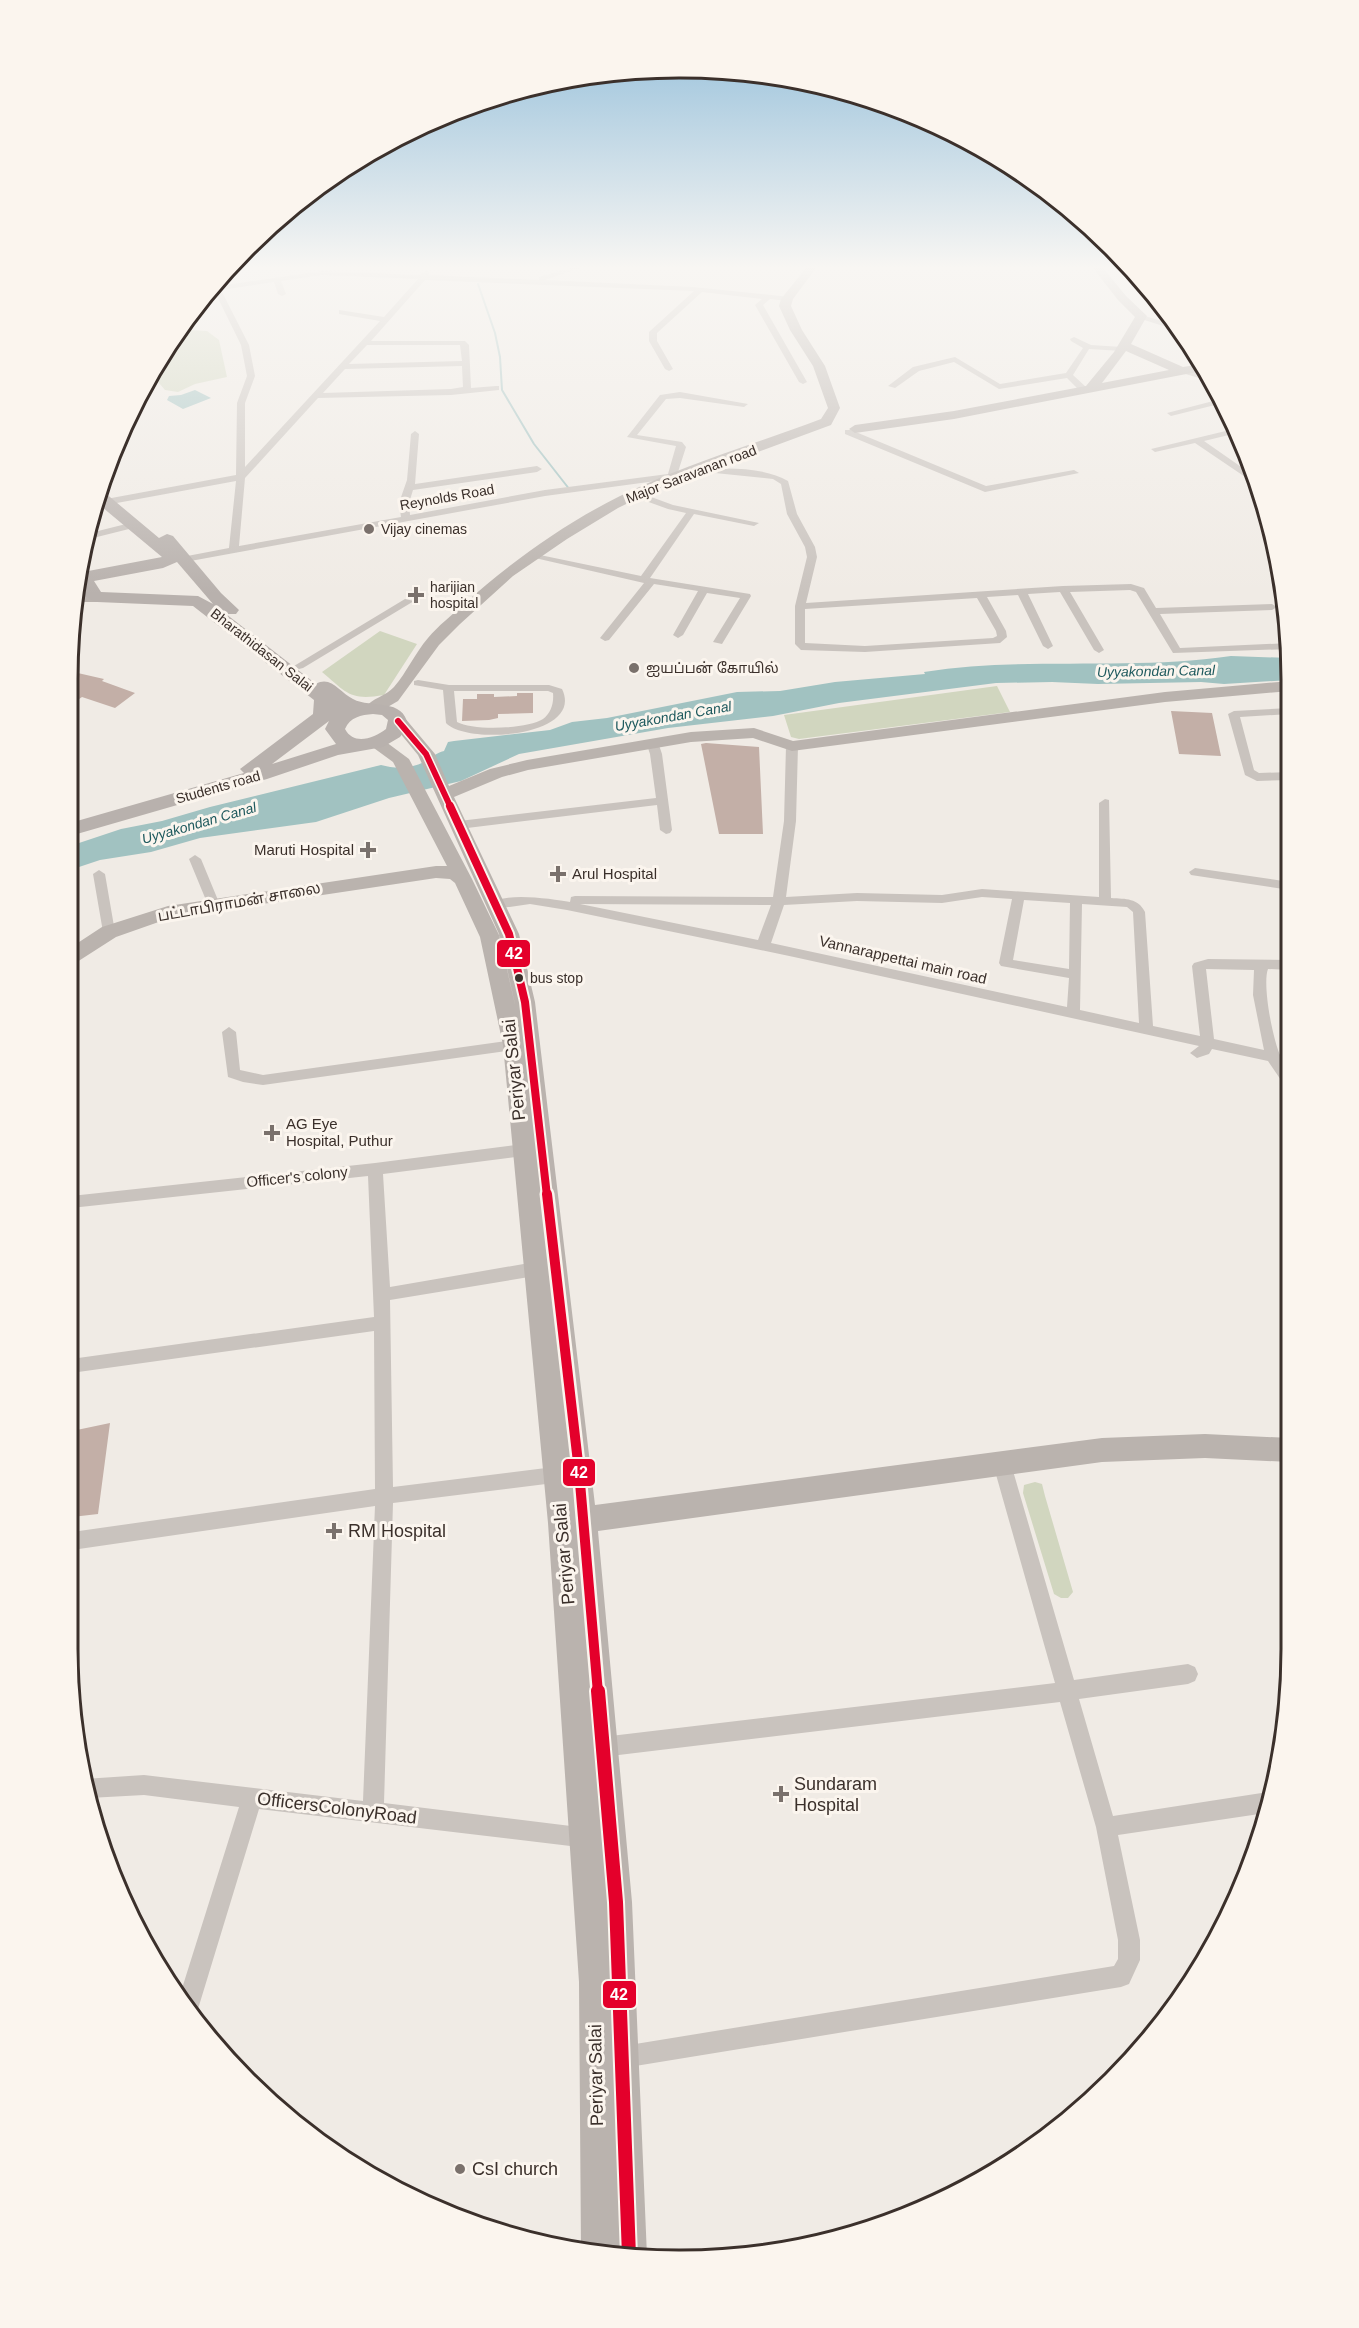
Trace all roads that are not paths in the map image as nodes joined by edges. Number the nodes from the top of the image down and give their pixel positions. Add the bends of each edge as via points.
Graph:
1 (251, 377) edge
2 (335, 377) edge
3 (467, 377) edge
4 (800, 377) edge
5 (823, 377) edge
6 (905, 377) edge
7 (983, 377) edge
8 (1059, 377) edge
9 (1071, 377) edge
10 (1097, 377) edge
11 (1151, 377) edge
12 (803, 382) dead end
13 (892, 386) dead end
14 (999, 387) junction
15 (496, 388) dead end
16 (1087, 388) junction
17 (462, 391) junction
18 (317, 396) junction
19 (1213, 403) edge
20 (744, 404) dead end
21 (1004, 405) junction
22 (834, 408) junction
23 (1171, 413) dead end
24 (826, 422) junction
25 (848, 429) junction
26 (415, 434) dead end
27 (1228, 434) edge
28 (792, 438) junction
29 (1197, 440) junction
30 (1155, 449) dead end
31 (1241, 465) edge
32 (1237, 466) junction
33 (537, 469) dead end
34 (715, 470) junction
35 (1243, 471) edge
36 (688, 473) junction
37 (1074, 473) dead end
38 (672, 476) junction
39 (241, 477) junction
40 (409, 488) junction
41 (638, 495) junction
42 (108, 499) edge
43 (692, 511) junction
44 (406, 518) junction
45 (754, 523) dead end
46 (134, 525) junction
47 (96, 535) edge
48 (234, 549) junction
49 (540, 558) junction
50 (185, 559) junction
51 (87, 577) edge
52 (647, 580) junction
53 (86, 584) edge
54 (704, 589) junction
55 (1063, 589) junction
56 (1022, 592) junction
57 (981, 596) junction
58 (84, 597) edge
59 (97, 597) junction
60 (206, 599) junction
61 (409, 601) dead end
62 (800, 606) junction
63 (1272, 607) dead end
64 (1153, 611) junction
65 (678, 635) dead end
66 (605, 638) dead end
67 (717, 642) dead end
68 (1048, 646) dead end
69 (1280, 646) edge
70 (1099, 650) dead end
71 (299, 666) junction
72 (418, 683) junction
73 (1281, 687) edge
74 (450, 688) junction
75 (323, 698) junction
76 (382, 711) junction
77 (1281, 711) edge
78 (336, 725) junction
79 (652, 742) junction
80 (371, 744) junction
81 (792, 746) junction
82 (251, 768) junction
83 (1281, 776) edge
84 (660, 801) junction
85 (1105, 803) dead end
86 (433, 806) junction
87 (78, 817) edge
88 (459, 825) junction
89 (78, 828) edge
90 (666, 830) dead end
91 (195, 859) dead end
92 (1196, 872) dead end
93 (99, 874) dead end
94 (381, 879) junction
95 (463, 879) junction
96 (1281, 885) edge
97 (1019, 895) junction
98 (530, 900) junction
99 (779, 900) junction
100 (1076, 900) junction
101 (1105, 901) junction
102 (214, 905) junction
103 (495, 905) junction
104 (108, 932) junction
105 (763, 946) junction
106 (78, 952) edge
107 (1281, 964) edge
108 (1262, 966) junction
109 (1076, 975) junction
110 (1073, 1014) junction
111 (1146, 1029) junction
112 (229, 1032) dead end
113 (1208, 1043) junction
114 (513, 1045) junction
115 (1197, 1053) dead end
116 (1273, 1057) junction
117 (1281, 1069) edge
118 (533, 1148) junction
119 (375, 1169) junction
120 (78, 1201) edge
121 (535, 1269) junction
122 (382, 1295) junction
123 (383, 1323) junction
124 (78, 1365) edge
125 (1281, 1450) edge
126 (1002, 1464) junction
127 (568, 1473) junction
128 (384, 1496) junction
129 (573, 1522) junction
130 (78, 1540) edge
131 (1188, 1674) dead end
132 (1067, 1690) junction
133 (602, 1746) junction
134 (95, 1788) edge
135 (252, 1798) junction
136 (1261, 1803) edge
137 (373, 1812) junction
138 (1106, 1827) junction
139 (587, 1838) junction
140 (190, 1999) edge
141 (623, 2057) junction
142 (599, 2245) edge
143 (629, 2248) edge

1 - 39 street via 241,403
2 - 18 street
3 - 17 street via 467,388
4 - 12 street
5 - 22 main road
6 - 13 street
7 - 14 street
8 - 14 street
9 - 16 street
10 - 16 main road
11 - 16 main road
14 - 21 street via 999,400
15 - 17 street
16 - 21 main road
17 - 18 street
18 - 39 street
19 - 23 street
20 - 38 street via 680,395 663,397 632,437 679,444 682,447
21 - 25 main road
22 - 24 main road
22 - 25 main road
24 - 25 main road via 841,418
24 - 25 main road via 825,428
24 - 28 main road
25 - 28 main road
25 - 37 street via 985,489
26 - 40 street
27 - 29 street
28 - 34 main road
28 - 36 main road, Major Saravanan road
29 - 30 street
29 - 32 street
31 - 32 street
32 - 35 street
33 - 40 street
34 - 36 street, Reynolds Road
34 - 41 main road
34 - 62 street, Reynolds Road via 776,477 784,483 792,514 812,557
36 - 38 street, Reynolds Road
36 - 41 main road, Major Saravanan road
38 - 44 street, Reynolds Road via 545,493
39 - 42 street
39 - 48 street
40 - 44 street via 404,503
41 - 43 street
41 - 49 main road
41 - 76 main road, Major Saravanan road via 570,531 508,573 433,642
42 - 46 main road, Bharathidasan Salai
42 - 50 main road, Bharathidasan Salai via 163,535
43 - 45 street
43 - 52 street
44 - 48 street, Reynolds Road
46 - 47 street
46 - 51 main road, Bharathidasan Salai via 172,558 170,561
48 - 50 street, Reynolds Road
49 - 52 street
49 - 72 main road via 444,644
50 - 60 main road, Bharathidasan Salai
52 - 54 street
52 - 66 street
53 - 59 main road, Bharathidasan Salai
54 - 65 street
54 - 67 street via 746,596
55 - 56 street
55 - 64 street via 1136,588
55 - 70 street
56 - 57 street
56 - 68 street
57 - 62 street
57 - 62 street via 1001,631 1002,637 996,641 864,649 805,648 800,644
58 - 59 main road
59 - 60 main road, Bharathidasan Salai
60 - 71 main road, Bharathidasan Salai
60 - 75 main road, Bharathidasan Salai
61 - 71 street
63 - 64 street
64 - 69 street via 1177,651
71 - 76 main road, Bharathidasan Salai via 345,703
72 - 74 street
72 - 76 main road
73 - 81 main road via 1130,701
74 - 74 street via 452,723 458,728 480,730 542,724 553,714 560,697 549,688
75 - 78 main road, Bharathidasan Salai
75 - 82 main road via 322,717
76 - 78 main road, Students road via 352,711
76 - 80 main road via 396,731
76 - 86 main road, Bharathidasan Salai via 426,754
77 - 83 street via 1234,714 1249,772 1257,777
78 - 80 main road via 340,738 346,742
78 - 82 main road, Students road via 315,742
79 - 81 main road via 748,733
79 - 84 street via 661,786
79 - 86 main road via 496,773
80 - 86 main road via 400,759
80 - 89 main road, Students road via 336,750
81 - 99 street via 790,821
82 - 87 main road, Students road
84 - 88 street
84 - 90 street
85 - 101 street
86 - 88 main road, Periyar Salai
86 - 94 main road via 434,850 429,858
86 - 95 main road, Periyar Salai
88 - 103 main road, Periyar Salai
91 - 102 street
92 - 96 street
93 - 104 street
94 - 95 main road via 445,872
94 - 102 main road, பட்டாபிராமன் சாலை
95 - 114 main road, Periyar Salai via 490,937
97 - 99 street via 982,892 942,899
97 - 100 street
97 - 109 street via 1006,963
98 - 99 street
98 - 103 street, Vannarappettai main road
98 - 105 street, Vannarappettai main road
99 - 105 street
100 - 101 street
100 - 109 street
101 - 111 street via 1129,903 1139,912
102 - 104 main road, பட்டாபிராமன் சாலை via 168,912
103 - 118 main road, Periyar Salai via 509,934 522,985
104 - 106 main road, பட்டாபிராமன் சாலை
105 - 110 street, Vannarappettai main road
107 - 108 street
108 - 113 street via 1199,966
108 - 116 street via 1258,973 1260,1004
109 - 110 street
110 - 111 street, Vannarappettai main road
111 - 113 street, Vannarappettai main road
112 - 114 street via 233,1073 263,1080
113 - 115 street
113 - 116 street, Vannarappettai main road
114 - 118 main road, Periyar Salai
116 - 117 street
118 - 119 street, Officer's colony
118 - 121 main road, Periyar Salai
118 - 127 main road, Periyar Salai
119 - 120 street, Officer's colony
119 - 122 street
121 - 122 street
121 - 127 main road, Periyar Salai
122 - 123 street
123 - 124 street
123 - 128 street
125 - 126 main road via 1205,1446 1102,1450
126 - 129 main road
126 - 132 street
127 - 128 street
127 - 129 main road, Periyar Salai
128 - 130 street
128 - 137 street
129 - 133 main road, Periyar Salai
129 - 139 main road, Periyar Salai
131 - 132 street
132 - 133 street
132 - 138 street
133 - 141 main road, Periyar Salai via 616,1902
134 - 135 street, OfficersColonyRoad via 144,1785
135 - 137 street, OfficersColonyRoad
135 - 140 street
136 - 138 street
137 - 139 street, OfficersColonyRoad
138 - 141 street via 1129,1940 1129,1959 1120,1976
139 - 142 main road, Periyar Salai via 596,1982
141 - 143 main road, Periyar Salai

